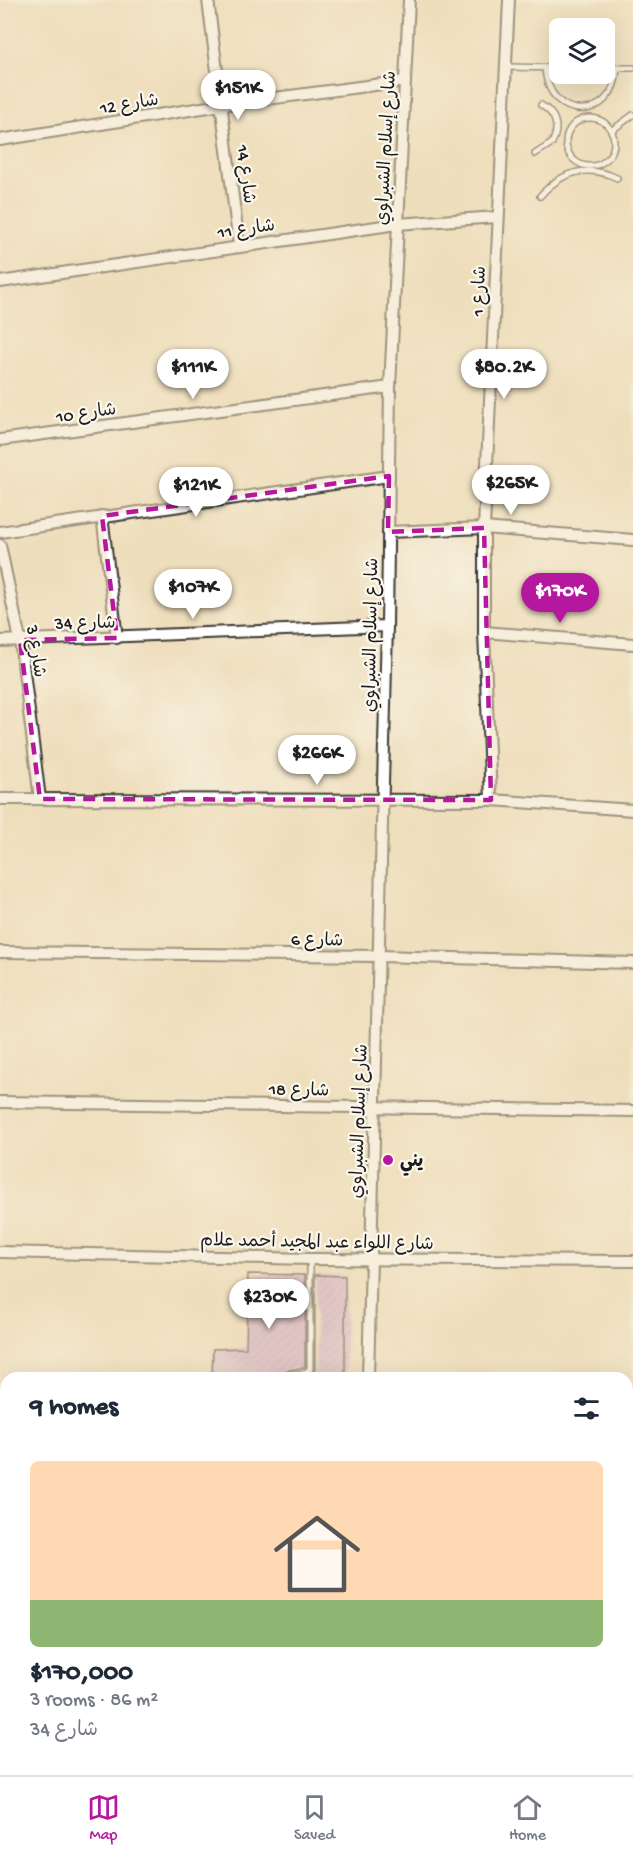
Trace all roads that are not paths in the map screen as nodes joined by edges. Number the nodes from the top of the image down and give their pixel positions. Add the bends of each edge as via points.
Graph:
1 (208, 0) edge
2 (409, 0) edge
3 (509, 0) edge
4 (506, 67) junction
5 (545, 68) junction
6 (549, 68) edge
7 (617, 68) joint
8 (633, 68) edge
9 (405, 81) junction
10 (221, 105) junction
11 (541, 105) dead end
12 (589, 109) junction
13 (633, 115) edge
14 (589, 118) junction
15 (557, 129) junction
16 (569, 130) junction
17 (611, 131) junction
18 (0, 140) edge
19 (535, 154) dead end
20 (590, 168) junction
21 (617, 178) dead end
22 (540, 195) dead end
23 (498, 217) junction
24 (397, 224) junction
25 (239, 245) junction
26 (0, 282) edge
27 (390, 387) junction
28 (0, 440) edge
29 (389, 476) junction
30 (102, 516) junction
31 (484, 528) junction
32 (0, 532) edge
33 (388, 532) junction
34 (633, 540) edge
35 (0, 544) edge
36 (387, 626) junction
37 (484, 632) junction
38 (117, 638) junction
39 (0, 640) edge
40 (20, 640) junction
41 (633, 644) edge
42 (0, 799) edge
43 (40, 799) junction
44 (383, 800) junction
45 (490, 800) junction
46 (633, 810) edge
47 (0, 952) edge
48 (378, 956) junction
49 (633, 963) edge
50 (0, 1102) edge
51 (375, 1107) junction
52 (633, 1111) edge
53 (0, 1252) edge
54 (310, 1259) junction
55 (370, 1259) junction
56 (633, 1261) edge
57 (306, 1372) edge
58 (368, 1372) edge

1 - 10 street, شارع 14
2 - 9 street, شارع إسلام الشبراوي
3 - 4 street, شارع 1
4 - 5 lane
4 - 23 street, شارع 1
5 - 6 lane
5 - 12 lane via 545,82 551,95 575,110
7 - 8 lane
7 - 12 lane via 611,94
9 - 10 street, شارع 12
9 - 24 street, شارع إسلام الشبراوي
10 - 18 street, شارع 12
10 - 25 street, شارع 14
11 - 15 lane via 553,114
12 - 14 lane
13 - 17 lane
14 - 16 lane
14 - 17 lane via 602,121
15 - 16 lane
15 - 19 lane via 552,143
16 - 20 lane via 569,154
17 - 20 lane via 614,142 610,154
20 - 21 lane
20 - 22 lane via 562,176
23 - 24 street, شارع 11
23 - 31 street, شارع 1
24 - 25 street, شارع 11
24 - 27 street, شارع إسلام الشبراوي
25 - 26 street, شارع 11
27 - 28 street, شارع 10
27 - 29 street, شارع إسلام الشبراوي
29 - 30 street
29 - 33 street, شارع إسلام الشبراوي
30 - 32 street
30 - 38 street
31 - 33 street
31 - 34 street
31 - 37 street, شارع 1
33 - 36 street, شارع إسلام الشبراوي
35 - 40 street, شارع 3
36 - 38 street, شارع 34
36 - 44 street, شارع إسلام الشبراوي
37 - 41 street
37 - 45 street, شارع 1
38 - 40 street, شارع 34
39 - 40 street, شارع 34
40 - 43 street, شارع 3
42 - 43 street
43 - 44 street
44 - 45 street
44 - 48 street, شارع إسلام الشبراوي
45 - 46 street
47 - 48 street, شارع 6
48 - 49 street, شارع 6
48 - 51 street, شارع إسلام الشبراوي
50 - 51 street, شارع 18
51 - 52 street, شارع 18
51 - 55 street, شارع إسلام الشبراوي
53 - 54 street, شارع اللواء عبد المجيد أحمد علام
54 - 55 street, شارع اللواء عبد المجيد أحمد علام
54 - 57 lane via 310,1369
55 - 56 street, شارع اللواء عبد المجيد أحمد علام
55 - 58 street, شارع إسلام الشبراوي

